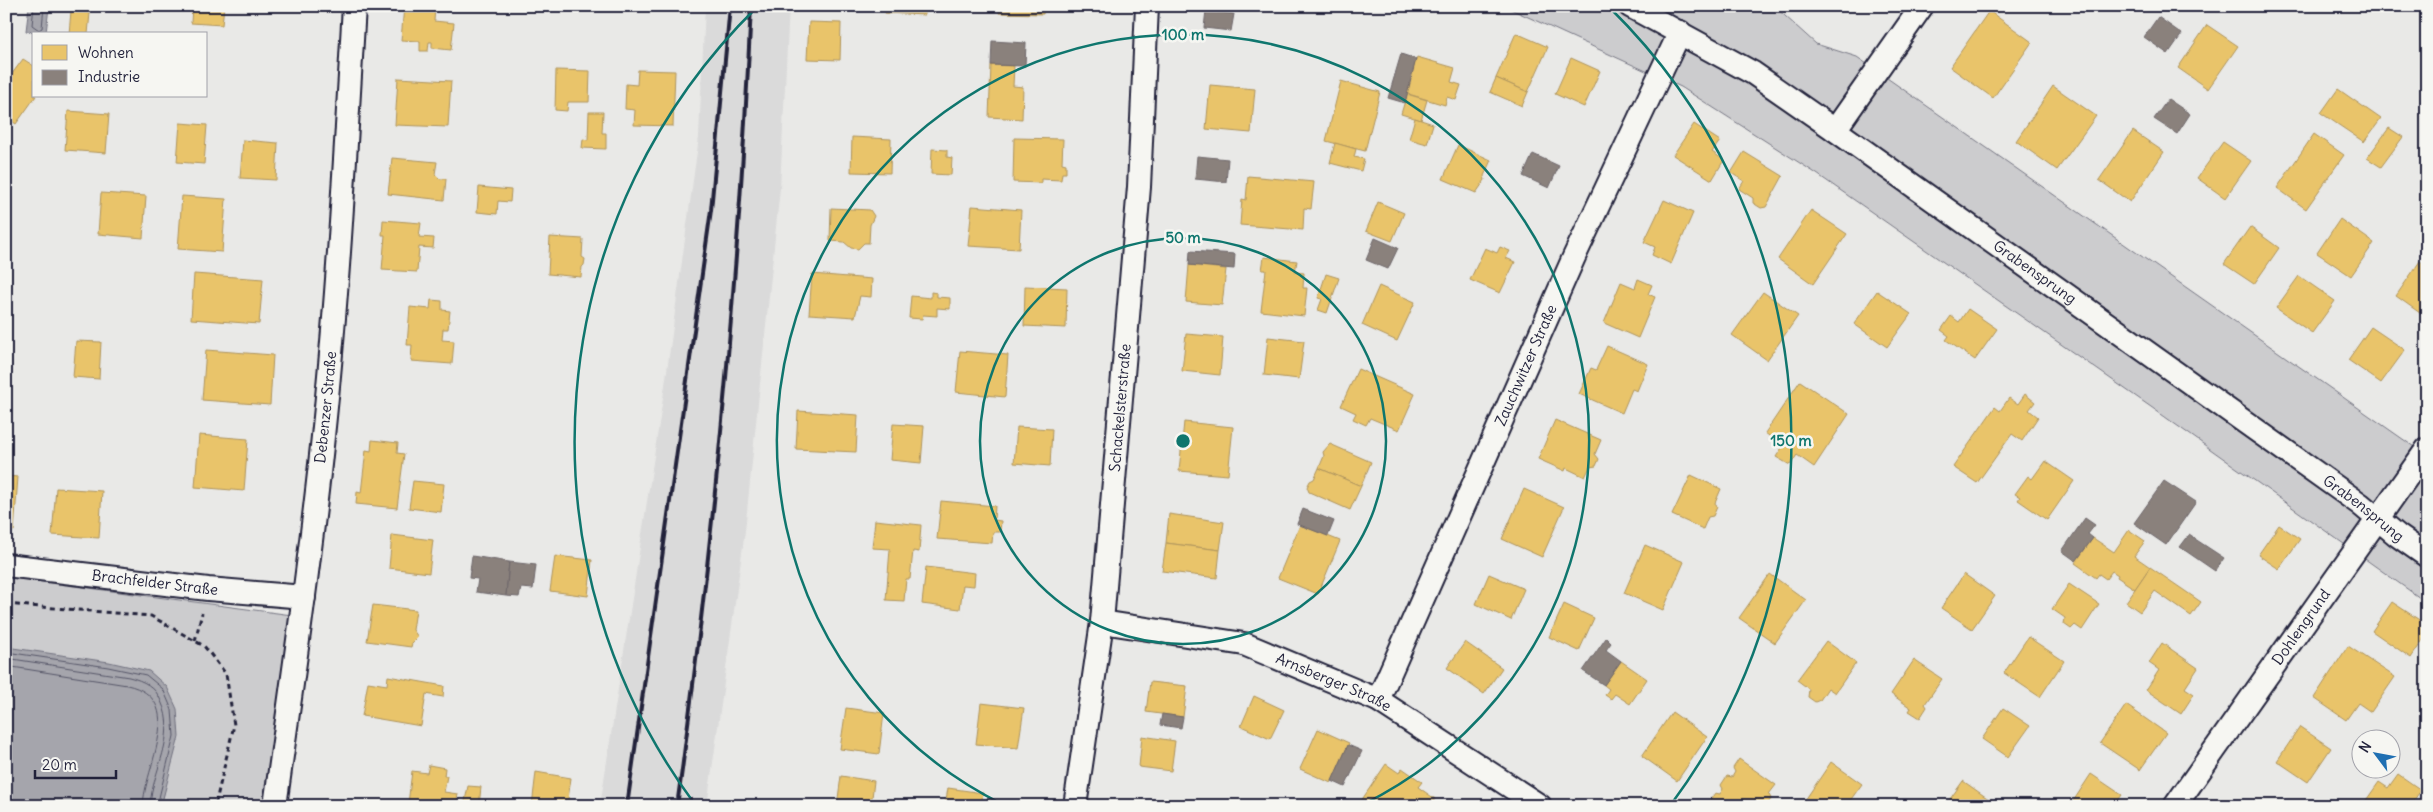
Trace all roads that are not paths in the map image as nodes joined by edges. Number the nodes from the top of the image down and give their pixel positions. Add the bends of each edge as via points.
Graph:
1 (354, 6) edge
2 (1147, 6) edge
3 (1630, 6) edge
4 (1922, 6) edge
5 (1680, 32) junction
6 (1835, 130) junction
7 (2427, 448) edge
8 (2377, 518) junction
9 (2427, 556) edge
10 (6, 565) edge
11 (304, 597) junction
12 (1102, 622) junction
13 (1378, 700) junction
14 (275, 806) edge
15 (1075, 806) edge
16 (1540, 806) edge
17 (2176, 806) edge

1 - 11 street, Debenzer Straße via 328,380
2 - 12 street, Schackelsterstraße via 1139,187
3 - 5 street, Grabensprung
4 - 6 street
5 - 6 street, Grabensprung via 1753,73
5 - 13 street, Zauchwitzer Straße via 1574,257
6 - 8 street, Grabensprung
7 - 8 street, Dohlengrund
8 - 9 street, Grabensprung
8 - 17 street, Dohlengrund
10 - 11 street, Brachfelder Straße
11 - 14 street, Debenzer Straße
12 - 13 street, Arnsberger Straße via 1244,644
12 - 15 street, Schackelsterstraße
13 - 16 street, Arnsberger Straße

